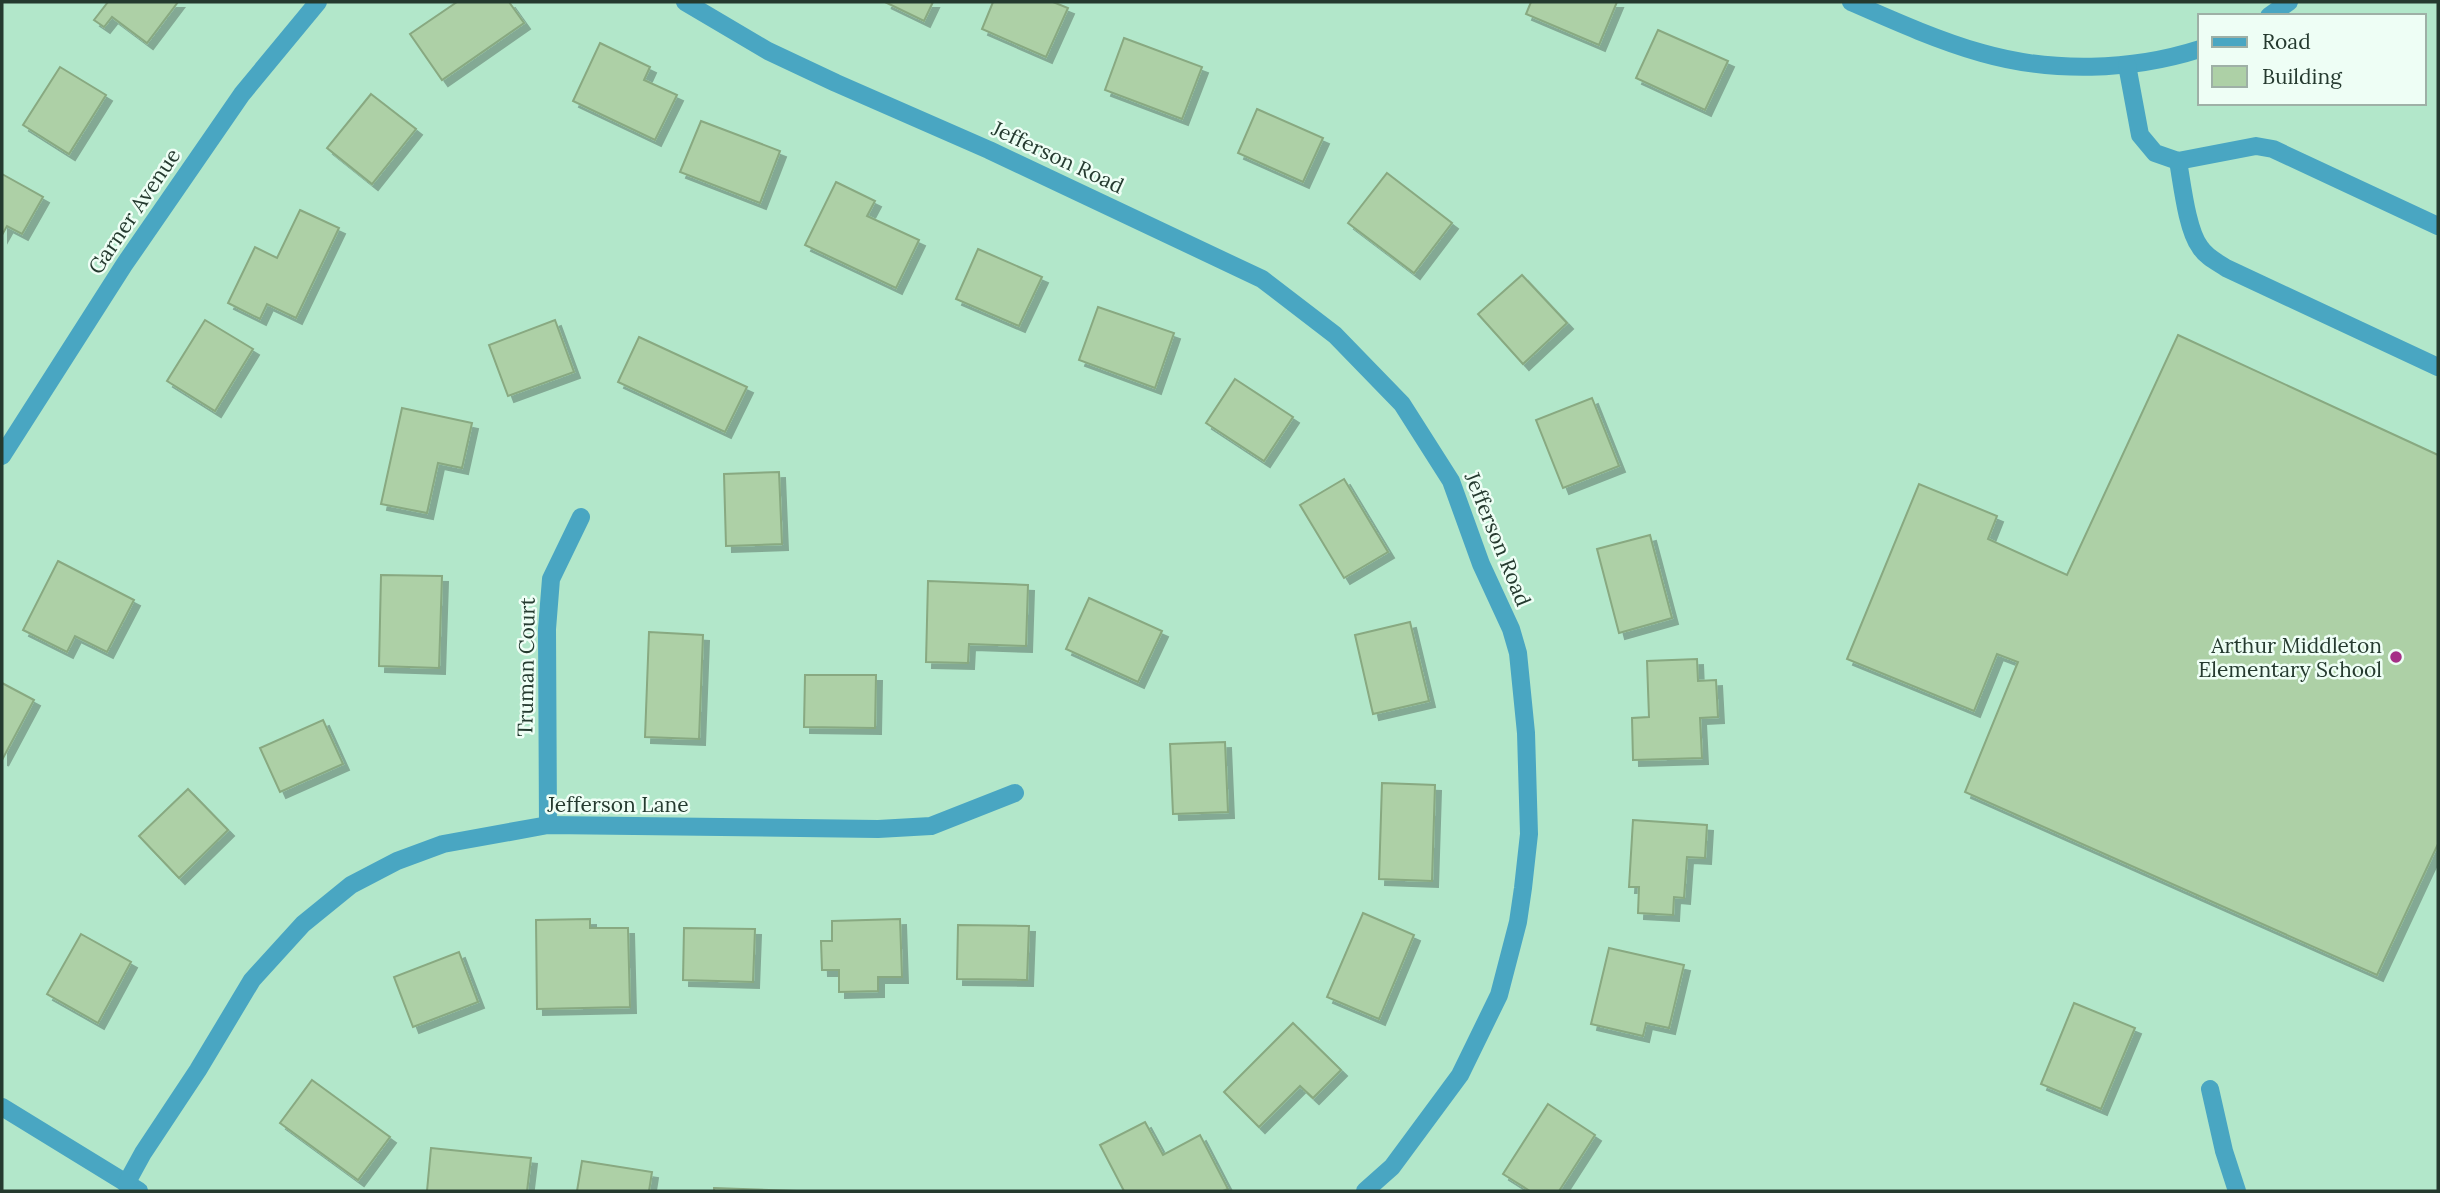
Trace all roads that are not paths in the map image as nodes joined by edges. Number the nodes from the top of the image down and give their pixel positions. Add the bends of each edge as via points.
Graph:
1 (318, 2) edge
2 (685, 2) edge
3 (1851, 2) edge
4 (2289, 2) edge
5 (2272, 14) edge
6 (2198, 50) edge
7 (2127, 65) junction
8 (2178, 161) junction
9 (2438, 226) edge
10 (2438, 367) edge
11 (2, 456) edge
12 (581, 517) dead end
13 (1015, 793) dead end
14 (548, 825) junction
15 (2210, 1089) dead end
16 (2, 1107) edge
17 (132, 1187) edge
18 (1365, 1191) edge
19 (2238, 1191) edge

1 - 11 street, Garner Avenue via 242,94 124,265
2 - 18 street, Jefferson Road via 779,56 1262,279 1335,335 1402,404 1451,481 1518,653 1529,834 1523,888 1499,995 1460,1075 1392,1167
3 - 7 street via 1982,53 2040,63
4 - 5 street
6 - 7 street
7 - 8 street via 2140,135 2155,153
8 - 9 street via 2256,146 2273,149
8 - 10 street via 2193,233 2209,257
12 - 14 street, Truman Court via 551,579
13 - 14 street, Jefferson Lane via 931,826
14 - 17 street, Jefferson Lane via 443,844 397,861 351,885 303,924 252,980 143,1153
15 - 19 street
16 - 17 street

